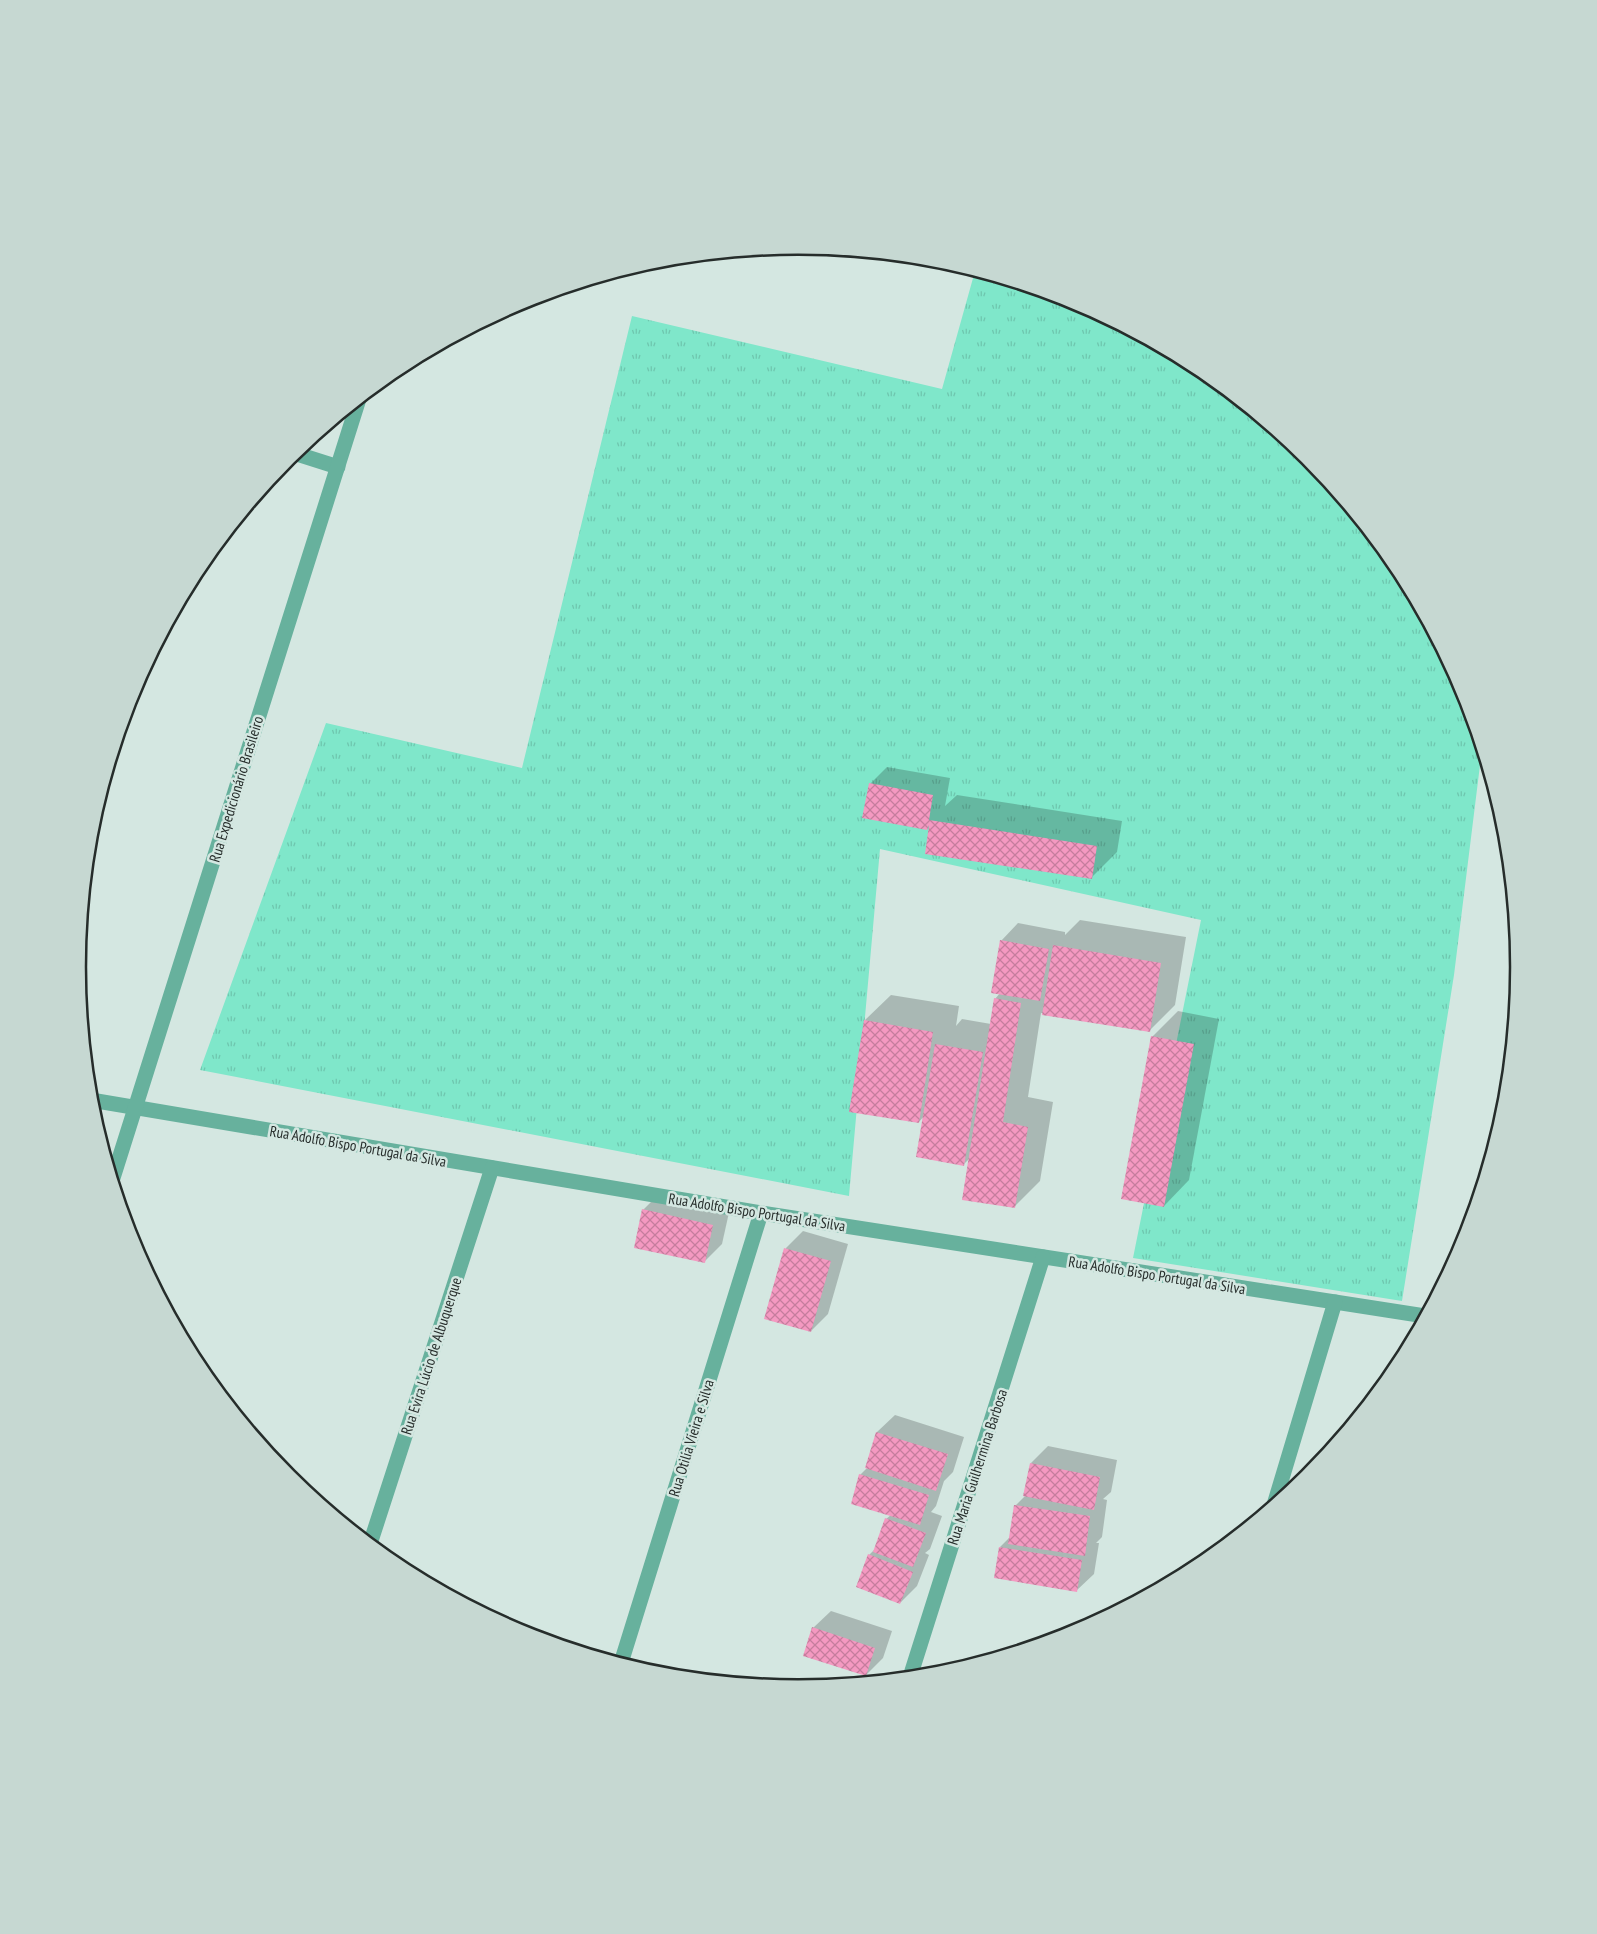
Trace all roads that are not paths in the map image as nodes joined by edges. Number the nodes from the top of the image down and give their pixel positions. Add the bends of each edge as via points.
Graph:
1 (357, 409) edge
2 (303, 456) edge
3 (338, 467) junction
4 (99, 1102) edge
5 (136, 1108) junction
6 (492, 1168) junction
7 (116, 1169) edge
8 (761, 1213) junction
9 (1043, 1257) junction
10 (1335, 1302) junction
11 (1419, 1315) edge
12 (1278, 1493) edge
13 (372, 1537) edge
14 (623, 1657) edge
15 (912, 1670) edge

1 - 3 street, Rua Expedicionário Brasileiro
2 - 3 street
3 - 5 street, Rua Expedicionário Brasileiro
4 - 5 street, Rua Adolfo Bispo Portugal da Silva
5 - 6 street, Rua Adolfo Bispo Portugal da Silva
5 - 7 street, Rua Expedicionário Brasileiro
6 - 8 street, Rua Adolfo Bispo Portugal da Silva
6 - 13 street, Rua Evira Lúcio de Albuquerque
8 - 9 street, Rua Adolfo Bispo Portugal da Silva
8 - 14 street, Rua Otilia Vieira e Silva
9 - 10 street, Rua Adolfo Bispo Portugal da Silva
9 - 15 street, Rua Maria Guilhermina Barbosa
10 - 11 street, Rua Adolfo Bispo Portugal da Silva
10 - 12 street

